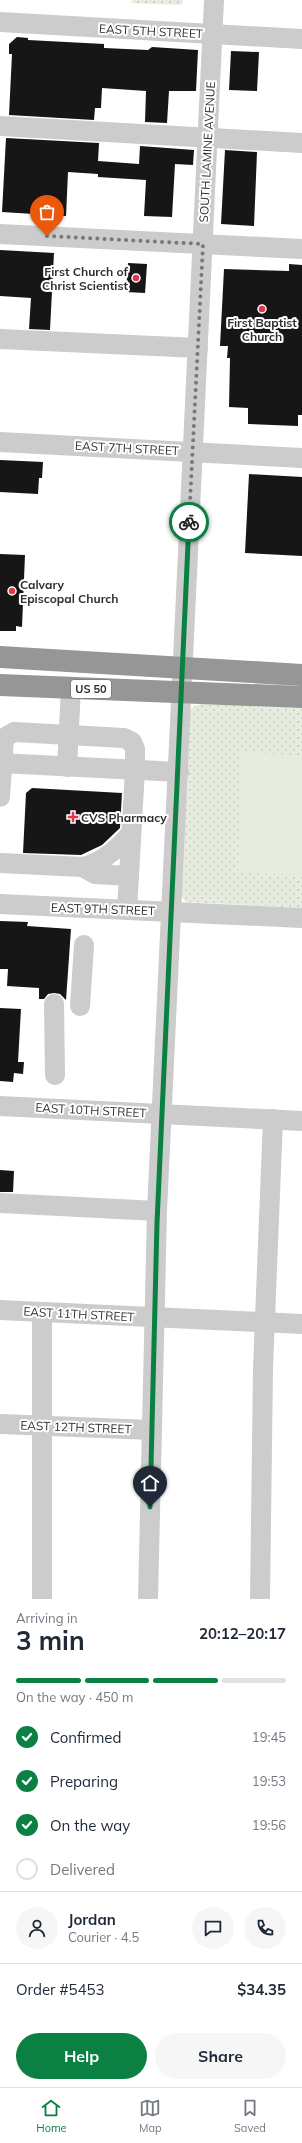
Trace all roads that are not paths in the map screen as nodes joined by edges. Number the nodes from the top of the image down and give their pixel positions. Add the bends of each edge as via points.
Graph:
1 (214, 0) edge
2 (0, 22) edge
3 (213, 35) junction
4 (302, 39) edge
5 (0, 126) edge
6 (207, 138) junction
7 (302, 143) edge
8 (0, 234) edge
9 (203, 244) junction
10 (302, 249) edge
11 (0, 339) edge
12 (198, 348) junction
13 (0, 442) edge
14 (193, 452) junction
15 (302, 458) edge
16 (0, 657) edge
17 (182, 667) junction
18 (302, 675) edge
19 (0, 685) edge
20 (71, 688) junction
21 (183, 692) junction
22 (302, 697) edge
23 (69, 735) junction
24 (1, 763) edge
25 (67, 767) junction
26 (135, 770) junction
27 (179, 772) junction
28 (0, 797) edge
29 (131, 833) junction
30 (0, 863) edge
31 (83, 867) junction
32 (129, 876) junction
33 (0, 904) edge
34 (127, 910) junction
35 (172, 911) junction
36 (302, 918) edge
37 (84, 945) dead end
38 (54, 1004) dead end
39 (80, 1006) dead end
40 (55, 1075) dead end
41 (0, 1106) edge
42 (163, 1114) junction
43 (273, 1120) junction
44 (302, 1121) edge
45 (0, 1203) edge
46 (157, 1211) junction
47 (0, 1310) edge
48 (42, 1312) junction
49 (154, 1317) junction
50 (265, 1323) junction
51 (302, 1324) edge
52 (0, 1424) edge
53 (42, 1426) junction
54 (152, 1430) junction
55 (42, 1599) edge
56 (148, 1599) edge
57 (260, 1599) edge

1 - 3 street, SOUTH LAMINE AVENUE
2 - 3 street, EAST 5TH STREET
3 - 4 street, EAST 5TH STREET
3 - 6 street, SOUTH LAMINE AVENUE
5 - 6 street
6 - 7 street
6 - 9 street, SOUTH LAMINE AVENUE
8 - 9 street
9 - 10 street
9 - 12 street, SOUTH LAMINE AVENUE
11 - 12 street
12 - 14 street, SOUTH LAMINE AVENUE
13 - 14 street, EAST 7TH STREET
14 - 15 street, EAST 7TH STREET
14 - 17 street, SOUTH LAMINE AVENUE
16 - 17 highway, US 50
17 - 18 highway, US 50
17 - 21 street, SOUTH LAMINE AVENUE
19 - 20 highway, US 50
20 - 21 highway, US 50
20 - 23 street
21 - 22 highway, US 50
21 - 27 street, SOUTH LAMINE AVENUE
23 - 24 street via 14,732 8,734 4,738
23 - 25 street
23 - 26 street via 124,738 132,742 135,749
24 - 25 street
24 - 28 street
25 - 26 street
26 - 27 street
26 - 29 street
27 - 35 street, SOUTH LAMINE AVENUE
29 - 31 street via 95,864
29 - 32 street
30 - 31 street
31 - 32 street via 95,874
32 - 34 street
33 - 34 street, EAST 9TH STREET
34 - 35 street, EAST 9TH STREET
35 - 36 street, EAST 9TH STREET
35 - 42 street, SOUTH LAMINE AVENUE
37 - 39 street
38 - 40 street
41 - 42 street, EAST 10TH STREET
42 - 43 street, EAST 10TH STREET
42 - 46 street, SOUTH LAMINE AVENUE
43 - 44 street, EAST 10TH STREET
43 - 50 street
45 - 46 street
46 - 49 street, SOUTH LAMINE AVENUE
47 - 48 street, EAST 11TH STREET
48 - 49 street, EAST 11TH STREET
48 - 53 street
49 - 50 street, EAST 11TH STREET
49 - 54 street, SOUTH LAMINE AVENUE
50 - 51 street, EAST 11TH STREET
50 - 57 street
52 - 53 street, EAST 12TH STREET
53 - 54 street, EAST 12TH STREET
53 - 55 street
54 - 56 street, SOUTH LAMINE AVENUE

